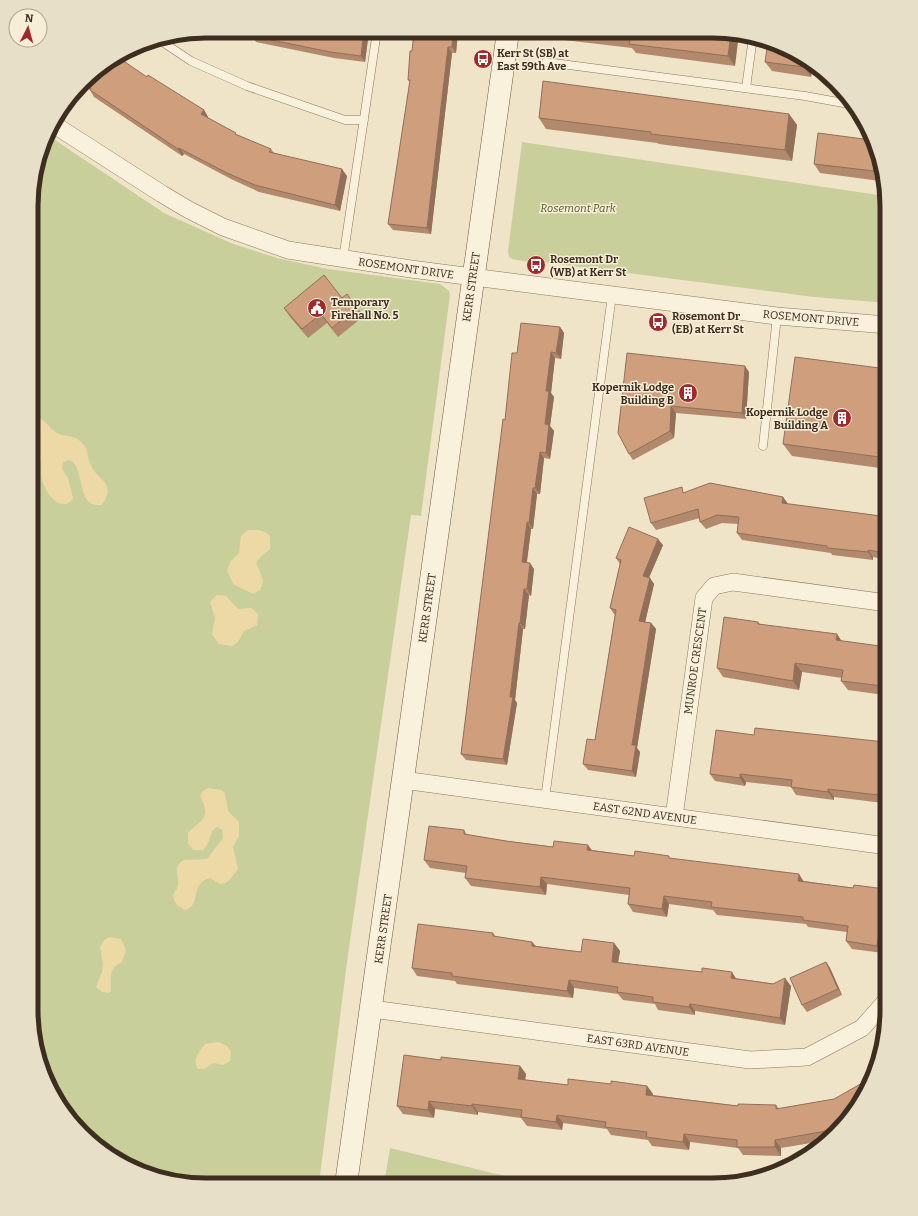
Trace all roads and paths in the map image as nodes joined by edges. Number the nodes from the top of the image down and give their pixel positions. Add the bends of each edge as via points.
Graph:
1 (376, 38) edge
2 (507, 38) edge
3 (752, 43) edge
4 (165, 44) edge
5 (546, 62) dead end
6 (746, 88) junction
7 (844, 103) edge
8 (364, 120) junction
9 (58, 127) edge
10 (343, 259) junction
11 (473, 277) junction
12 (612, 294) junction
13 (777, 316) junction
14 (880, 325) edge
15 (763, 446) dead end
16 (880, 602) edge
17 (403, 780) junction
18 (545, 799) junction
19 (674, 817) junction
20 (880, 845) edge
21 (880, 1008) edge
22 (372, 1009) junction
23 (347, 1178) edge

1 - 8 lane
2 - 11 street, KERR STREET
3 - 6 lane
4 - 8 lane via 191,62 247,86 345,120
5 - 6 lane
6 - 7 lane
8 - 10 lane
9 - 10 street, ROSEMONT DRIVE via 162,194 223,227 288,250
10 - 11 street, ROSEMONT DRIVE
11 - 12 street, ROSEMONT DRIVE
11 - 17 street, KERR STREET
12 - 13 street, ROSEMONT DRIVE
12 - 18 lane
13 - 14 street, ROSEMONT DRIVE
13 - 15 lane
16 - 19 street, MUNROE CRESCENT via 733,582 714,586 704,598
17 - 18 street, EAST 62ND AVENUE
17 - 22 street, KERR STREET
18 - 19 street, EAST 62ND AVENUE
19 - 20 street, EAST 62ND AVENUE
21 - 22 street, EAST 63RD AVENUE via 862,1028 807,1057 750,1060
22 - 23 street, KERR STREET

